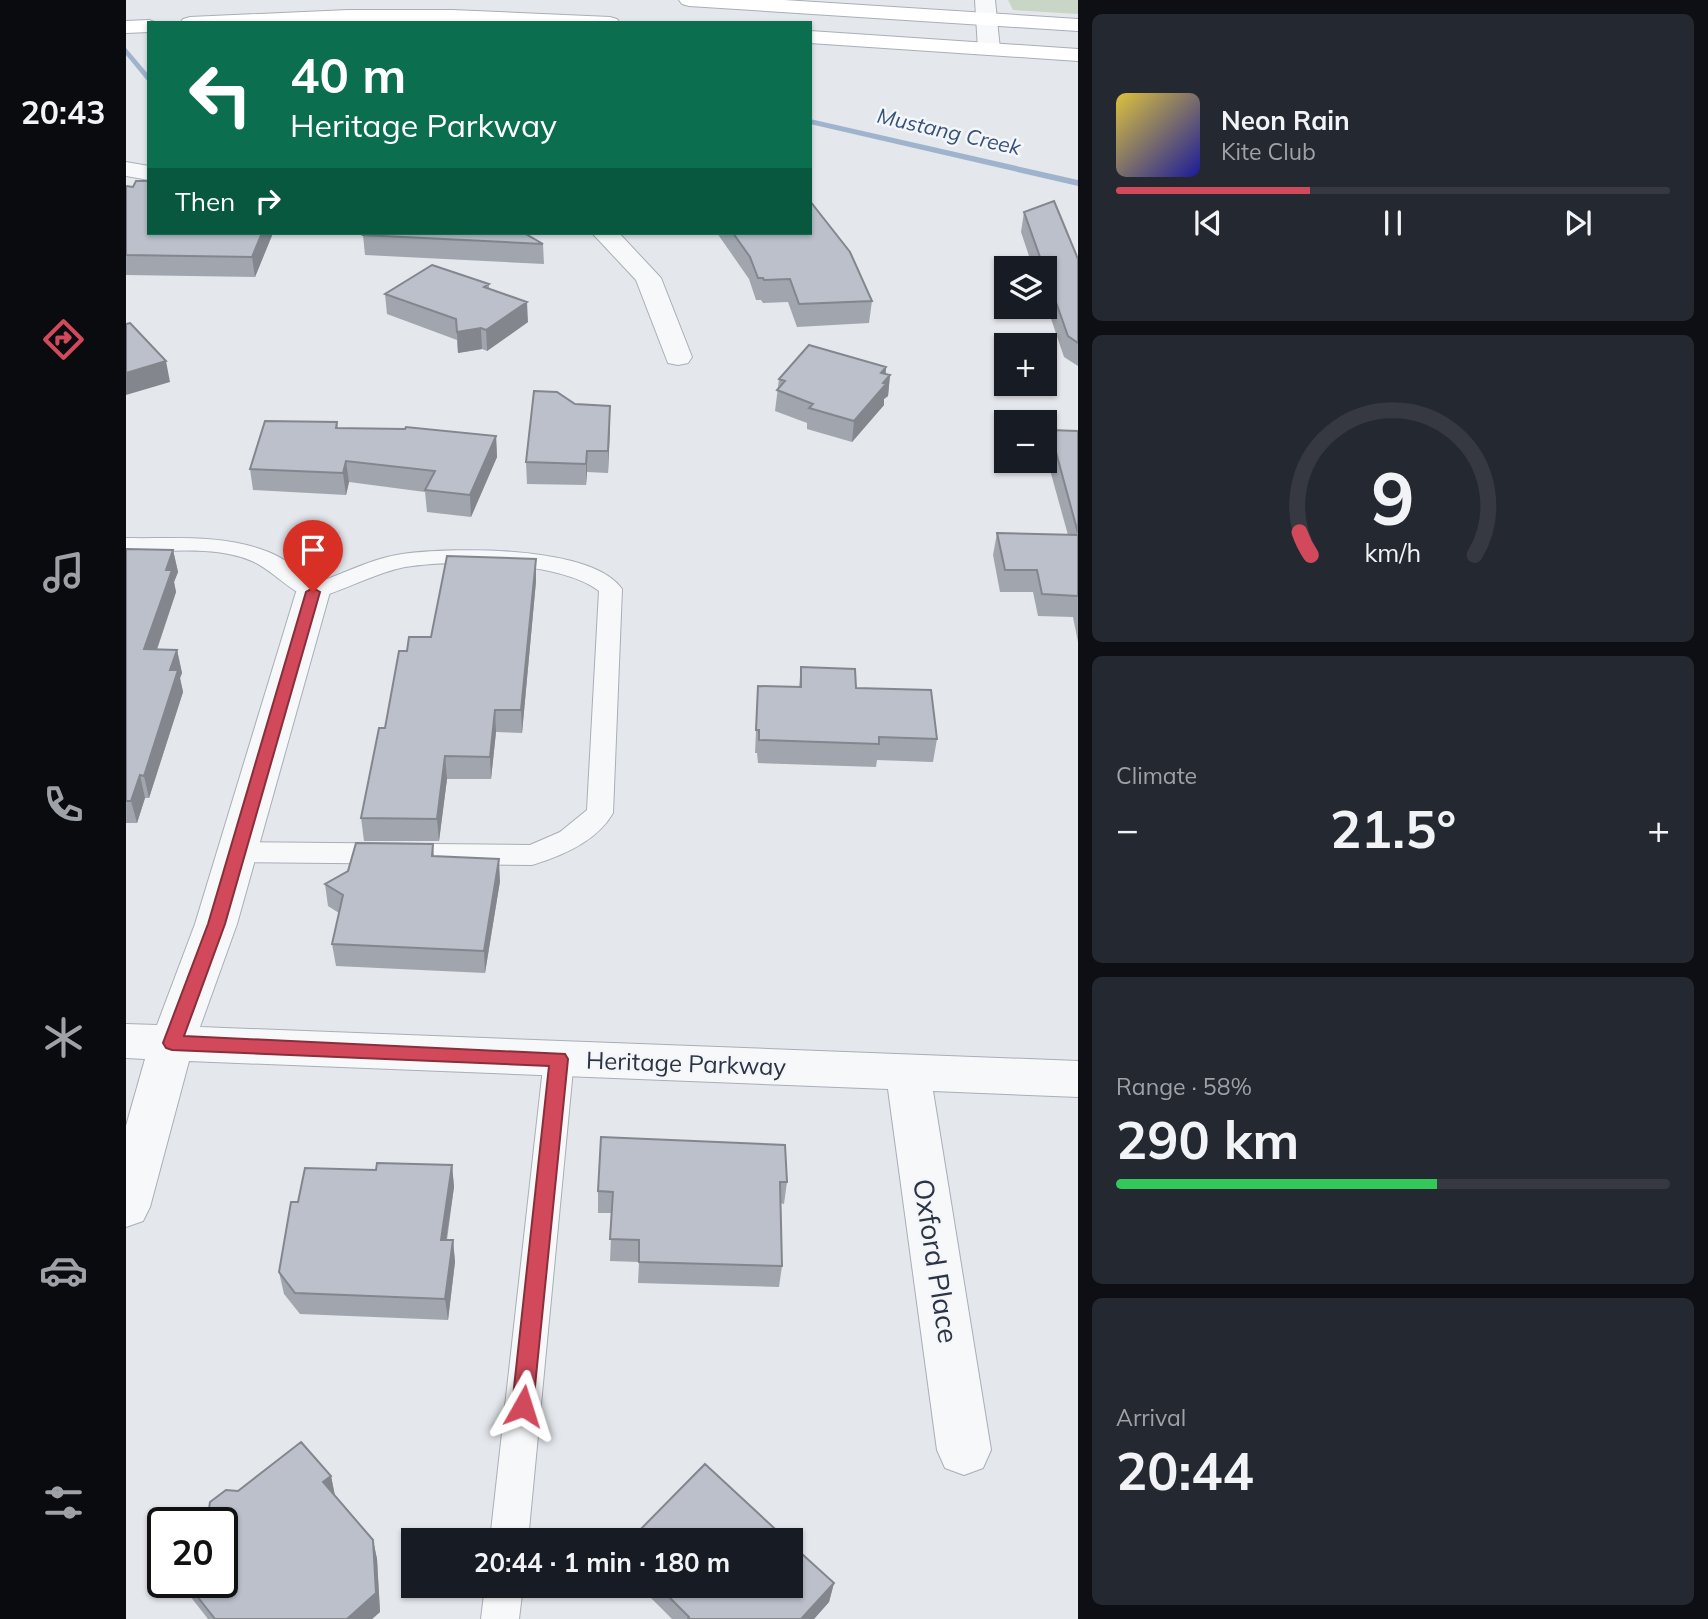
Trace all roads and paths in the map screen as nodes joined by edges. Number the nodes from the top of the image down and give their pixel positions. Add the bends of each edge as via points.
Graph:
1 (688, 0) edge
2 (986, 10) edge
3 (236, 21) edge
4 (575, 21) edge
5 (1078, 25) edge
6 (147, 26) edge
7 (126, 27) edge
8 (812, 37) edge
9 (989, 49) junction
10 (1078, 55) edge
11 (126, 169) edge
12 (147, 173) edge
13 (607, 235) edge
14 (678, 357) dead end
15 (126, 545) edge
16 (313, 592) junction
17 (237, 852) junction
18 (126, 1041) edge
19 (172, 1043) junction
20 (559, 1059) junction
21 (908, 1073) junction
22 (1078, 1079) edge
23 (126, 1208) edge
24 (964, 1450) dead end
25 (510, 1528) edge
26 (503, 1598) edge
27 (500, 1619) edge

1 - 2 main road
2 - 5 main road
2 - 9 street
3 - 4 main road via 372,15
6 - 7 main road
8 - 9 main road
9 - 10 main road
11 - 12 street
13 - 14 street via 648,278
15 - 16 lane via 209,546 256,555
16 - 17 street
16 - 17 lane via 400,561 433,558 508,558 556,564 593,575 611,589 600,813 585,830 532,856
17 - 19 street
18 - 19 street, Heritage Parkway
19 - 20 street, Heritage Parkway
19 - 23 street
20 - 21 street, Heritage Parkway
20 - 25 lane
21 - 22 street, Heritage Parkway
21 - 24 street, Oxford Place
26 - 27 lane

